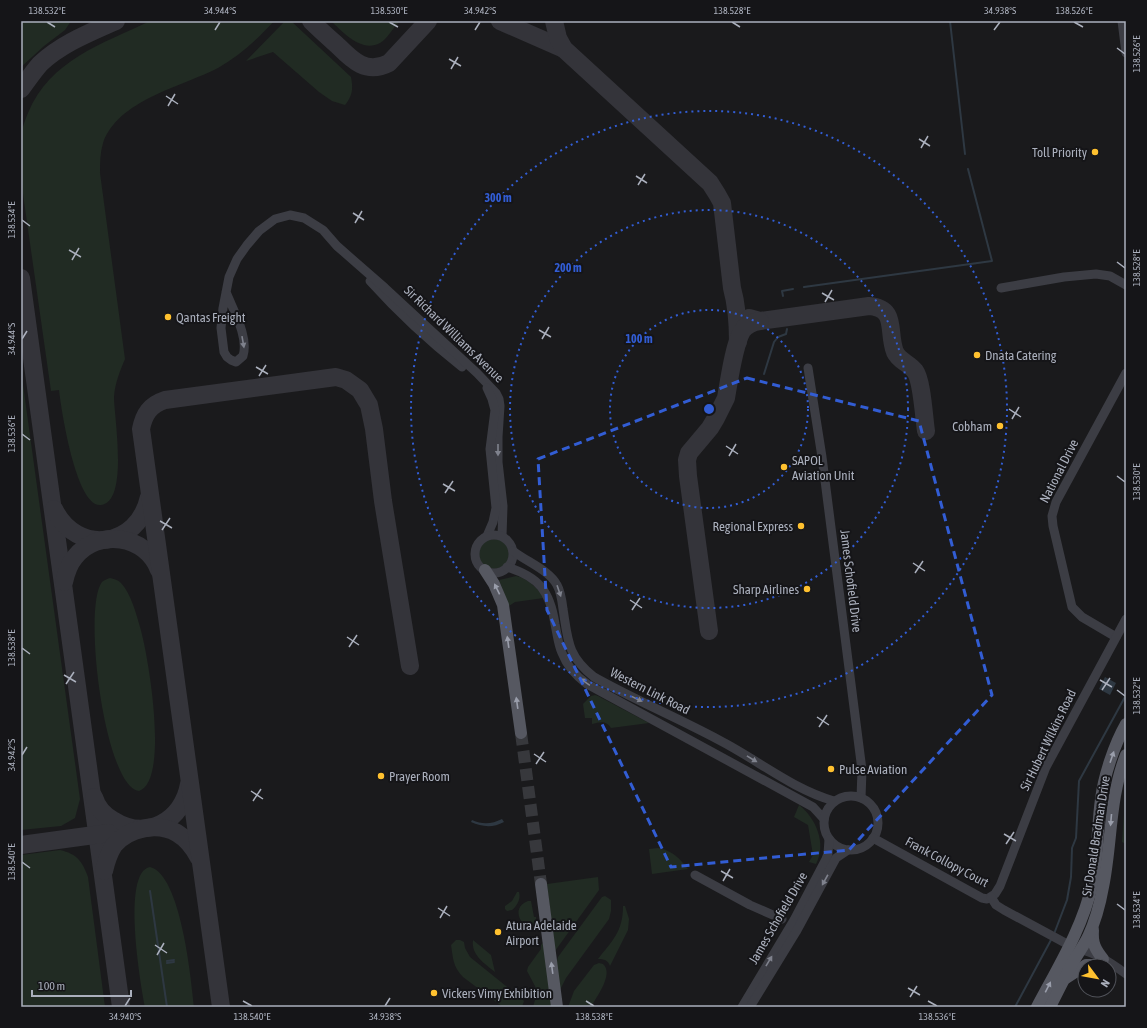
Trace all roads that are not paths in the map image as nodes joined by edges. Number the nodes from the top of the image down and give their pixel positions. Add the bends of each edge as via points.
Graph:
1 (1122, 21) edge
2 (1126, 53) edge
3 (356, 263) junction
4 (1126, 284) edge
5 (1001, 288) dead end
6 (226, 292) junction
7 (808, 368) dead end
8 (1126, 373) edge
9 (487, 536) junction
10 (502, 536) junction
11 (513, 551) junction
12 (507, 567) junction
13 (485, 570) junction
14 (1126, 619) edge
15 (1116, 637) junction
16 (1126, 724) edge
17 (521, 733) tunnel mouth
18 (1126, 755) edge
19 (862, 798) junction
20 (834, 801) junction
21 (824, 819) junction
22 (873, 838) junction
23 (829, 839) junction
24 (848, 850) junction
25 (695, 875) dead end
26 (541, 884) tunnel mouth
27 (991, 897) junction
28 (782, 919) junction
29 (794, 920) junction
30 (1094, 921) junction
31 (789, 929) junction
32 (1077, 931) junction
33 (1069, 945) junction
34 (1081, 950) junction
35 (1090, 958) edge
36 (1100, 958) edge
37 (1058, 966) junction
38 (1077, 971) edge
39 (1064, 979) junction
40 (557, 1007) edge
41 (742, 1007) edge
42 (750, 1007) edge
43 (1037, 1007) edge
44 (1050, 1007) edge

1 - 2 street
3 - 6 street, Sir Richard Williams Avenue via 316,225 297,216 282,217 259,231 241,252 229,277
3 - 9 street, Sir Richard Williams Avenue via 389,302 482,383 489,393 494,410 490,449 496,508 494,522
3 -> 10 street, Sir Richard Williams Avenue via 496,393 500,406 498,462 503,506
4 - 5 street via 1110,276 1096,274
6 -> 6 street, Sir Richard Williams Avenue via 245,344 243,356 236,362 227,357 223,347 221,328
7 - 19 street, James Schofield Drive via 822,457 862,770
8 - 15 street, National Drive via 1056,502 1052,516 1072,607 1082,617
9 - 10 street
9 - 13 street via 478,544 475,555
10 - 11 street via 510,543
11 - 12 street
11 -> 20 street, Western Link Road via 548,574 557,585 563,602 572,652 577,661 594,677 720,740 802,789
12 - 13 street via 497,572
21 -> 12 street, Western Link Road via 813,807 587,684 571,670 561,653 553,609 546,594 529,576
17 -> 13 main road via 503,604
14 - 15 street, Sir Hubert Wilkins Road
15 - 27 street, Sir Hubert Wilkins Road via 1046,767 1000,886
32 -> 16 main road, Sir Donald Bradman Drive via 1092,885 1101,798 1109,766
18 -> 30 main road, Sir Donald Bradman Drive via 1116,785 1108,859
19 - 20 street via 848,796
19 - 22 street via 871,805 877,815 878,827
20 - 21 street
21 - 23 street via 824,830
22 - 24 street via 862,848
22 - 27 street, Frank Collopy Court via 982,898
23 - 24 street via 835,846
23 - 29 street, James Schofield Drive via 828,854
24 -> 42 street, James Schofield Drive via 836,858 796,932
25 - 28 street
40 -> 26 main road
27 - 33 street, Frank Collopy Court via 996,905 1004,910
28 - 29 street
28 - 31 street
29 - 31 street, James Schofield Drive
30 - 34 main road, Sir Donald Bradman Drive
30 - 36 main road via 1093,943
41 -> 31 street, James Schofield Drive
32 - 33 main road, Sir Donald Bradman Drive
32 - 34 main road
33 - 37 main road, Sir Donald Bradman Drive
34 - 35 street
34 - 37 main road
34 - 39 main road, Sir Donald Bradman Drive
43 -> 37 main road, Sir Donald Bradman Drive
38 - 39 main road
39 - 44 main road, Sir Donald Bradman Drive

